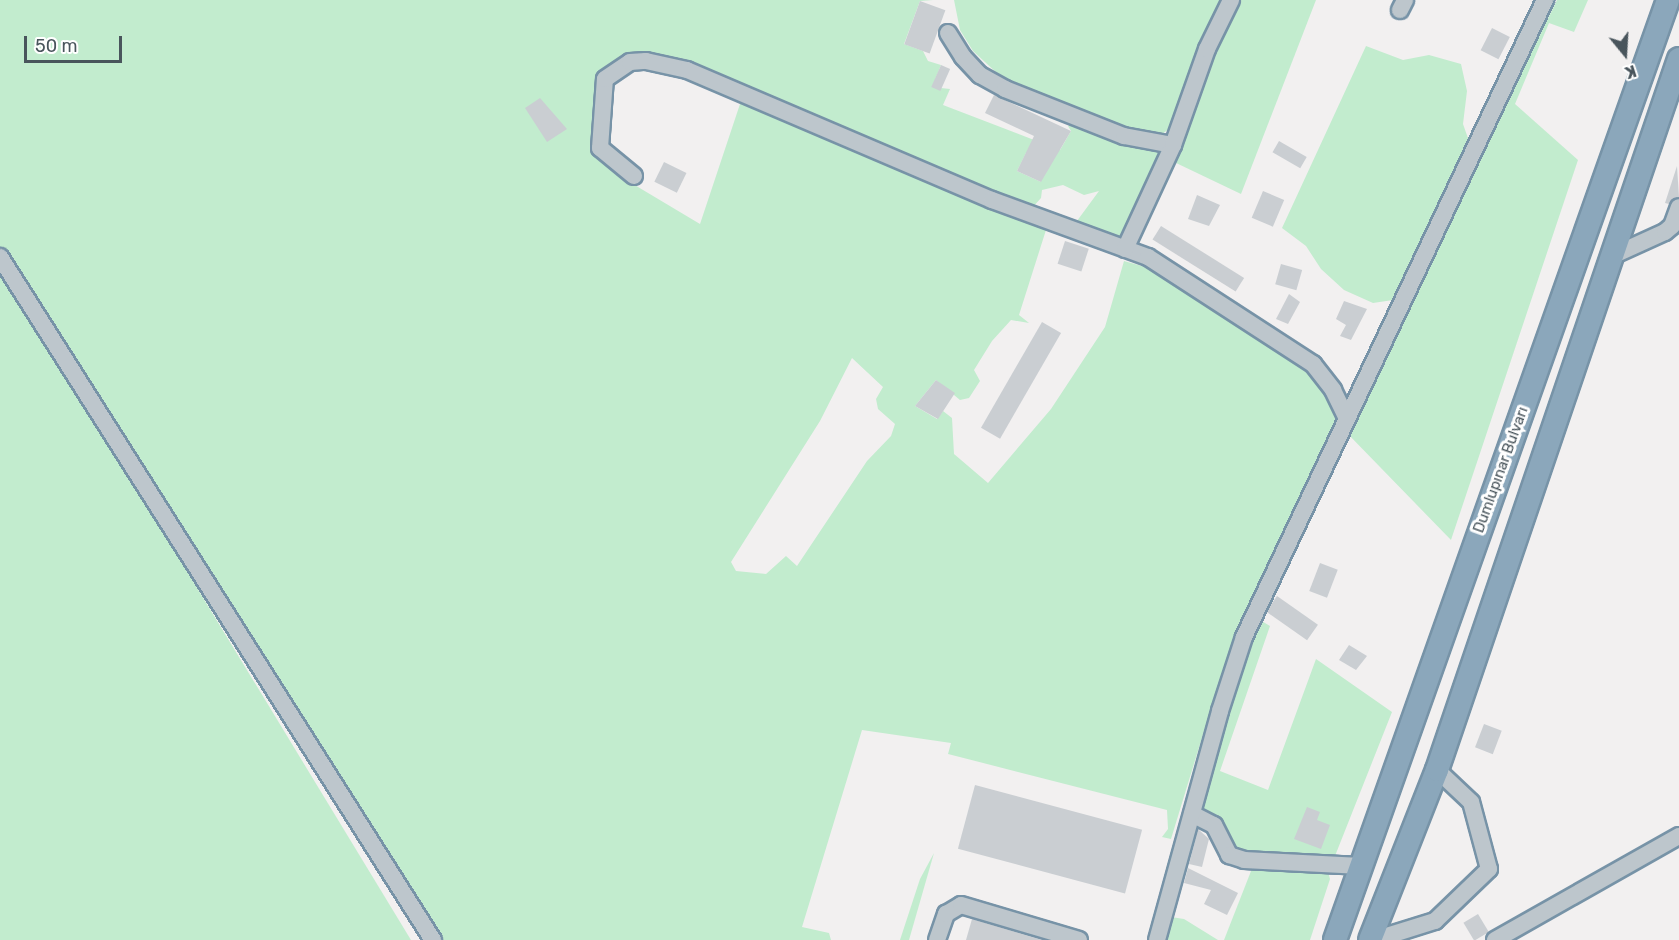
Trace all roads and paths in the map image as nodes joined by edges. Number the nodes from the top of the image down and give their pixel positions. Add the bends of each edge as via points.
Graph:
1 (1231, 0) edge
2 (1545, 0) edge
3 (1668, 0) edge
4 (948, 33) dead end
5 (1678, 66) edge
6 (1173, 145) junction
7 (634, 176) dead end
8 (1679, 207) edge
9 (1125, 249) junction
10 (1612, 256) junction
11 (0, 257) edge
12 (1346, 417) junction
13 (1437, 770) junction
14 (1192, 814) junction
15 (1679, 836) edge
16 (1361, 866) junction
17 (433, 940) edge
18 (937, 940) edge
19 (1079, 940) edge
20 (1157, 940) edge
21 (1335, 940) edge
22 (1372, 940) edge
23 (1495, 940) edge

1 - 6 street via 1207,49
2 - 12 street
3 - 16 highway, Dumlupınar Bulvarı
4 - 6 street via 974,69 1005,89 1124,136
5 - 10 highway
6 - 9 street
7 - 9 street via 600,148 601,105 605,79 630,63 646,61 687,69 865,148
8 - 10 street via 1672,226 1665,232
9 - 12 street via 1171,270 1313,364 1333,390
10 - 13 highway
11 - 17 street
12 - 14 street via 1244,638
13 - 22 highway
13 - 22 street via 1471,802 1489,869 1435,921
14 - 16 street via 1214,825 1229,855 1244,860
14 - 20 street
15 - 23 street
16 - 21 highway, Dumlupınar Bulvarı
18 - 19 street via 946,914 962,905

